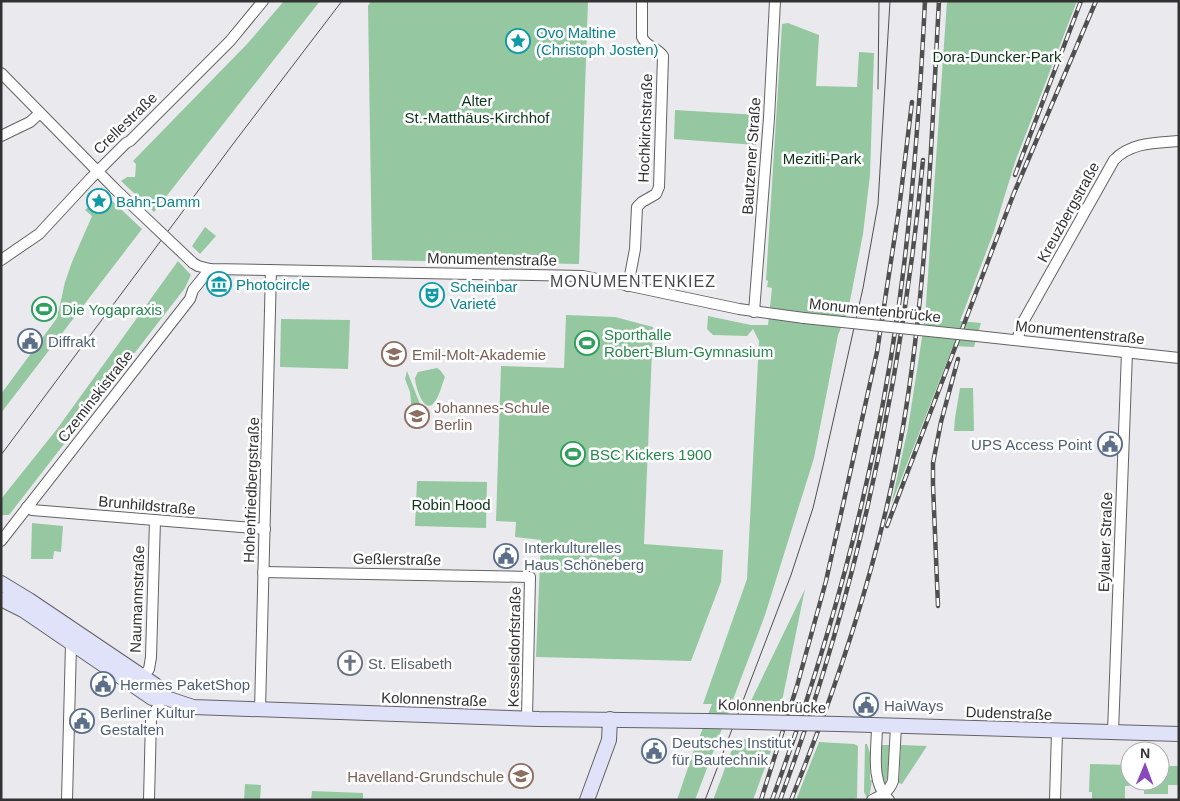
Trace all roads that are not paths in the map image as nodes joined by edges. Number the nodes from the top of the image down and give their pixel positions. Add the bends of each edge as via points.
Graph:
1 (263, 1) edge
2 (642, 1) edge
3 (775, 1) edge
4 (1, 73) edge
5 (40, 113) junction
6 (1, 136) edge
7 (1179, 141) edge
8 (97, 172) junction
9 (1, 260) edge
10 (210, 269) junction
11 (271, 270) junction
12 (628, 286) junction
13 (754, 312) junction
14 (770, 314) joint
15 (977, 336) joint
16 (1017, 340) junction
17 (1127, 352) junction
18 (1179, 358) edge
19 (28, 507) junction
20 (155, 520) junction
21 (264, 529) junction
22 (1, 541) edge
23 (263, 572) junction
24 (530, 577) joint
25 (1, 583) edge
26 (1, 599) edge
27 (71, 644) junction
28 (143, 677) junction
29 (163, 697) junction
30 (260, 710) junction
31 (527, 718) junction
32 (610, 719) junction
33 (706, 721) joint
34 (838, 724) joint
35 (877, 726) junction
36 (896, 726) junction
37 (1057, 731) junction
38 (1114, 732) junction
39 (1179, 734) edge
40 (886, 797) edge
41 (66, 800) edge
42 (149, 800) edge
43 (587, 800) edge
44 (872, 800) edge
45 (1055, 800) edge

1 - 8 street, Crellestraße via 230,41
2 - 12 street, Hochkirchstraße via 642,38 663,56 659,186 656,194 637,207 635,249
3 - 13 street, Bautzener Straße
4 - 5 street
5 - 6 street via 30,122
5 - 8 street
7 - 16 street, Kreuzbergstraße via 1131,148 1114,160 1023,322
8 - 9 street, Crellestraße via 39,234
8 - 10 street, bridge via 193,262
10 - 11 street, Monumentenstraße
10 - 19 street, Czeminskistraße
11 - 12 street, Monumentenstraße via 572,275
11 - 21 street, Hohenfriedbergstraße
12 - 13 street, Monumentenstraße
13 - 14 street, Monumentenstraße
14 - 15 street, Monumentenbrücke, bridge
15 - 16 street, Monumentenstraße
16 - 17 street, Monumentenstraße
17 - 18 street, Monumentenstraße
17 - 38 street, Eylauer Straße
19 - 20 street, Brunhildstraße via 32,510
19 - 22 street, Czeminskistraße
20 - 21 street, Brunhildstraße
20 - 28 street, Naumannstraße via 151,657 149,669
21 - 23 street, Hohenfriedbergstraße
23 - 24 street, Geßlerstraße
23 - 30 street, Hohenfriedbergstraße
24 - 31 street, Kesselsdorfstraße
25 - 28 main road, Kolonnenstraße
26 - 27 main road, Kolonnenstraße via 23,610
27 - 29 main road, Kolonnenstraße via 152,698
27 - 41 street
28 - 29 main road, Kolonnenstraße via 161,688
29 - 30 main road, Kolonnenstraße via 198,708
29 - 42 street via 151,719
30 - 31 main road, Kolonnenstraße
31 - 32 main road, Kolonnenstraße
32 - 33 main road, Kolonnenstraße
32 - 43 main road via 609,740
33 - 34 main road, Kolonnenbrücke, bridge
34 - 35 main road, Dudenstraße
35 - 36 main road, Dudenstraße
35 - 40 street via 877,781
36 - 37 main road, Dudenstraße
36 - 40 street via 893,781
37 - 38 main road, Dudenstraße
37 - 45 street
38 - 39 main road, Dudenstraße
40 - 44 street

